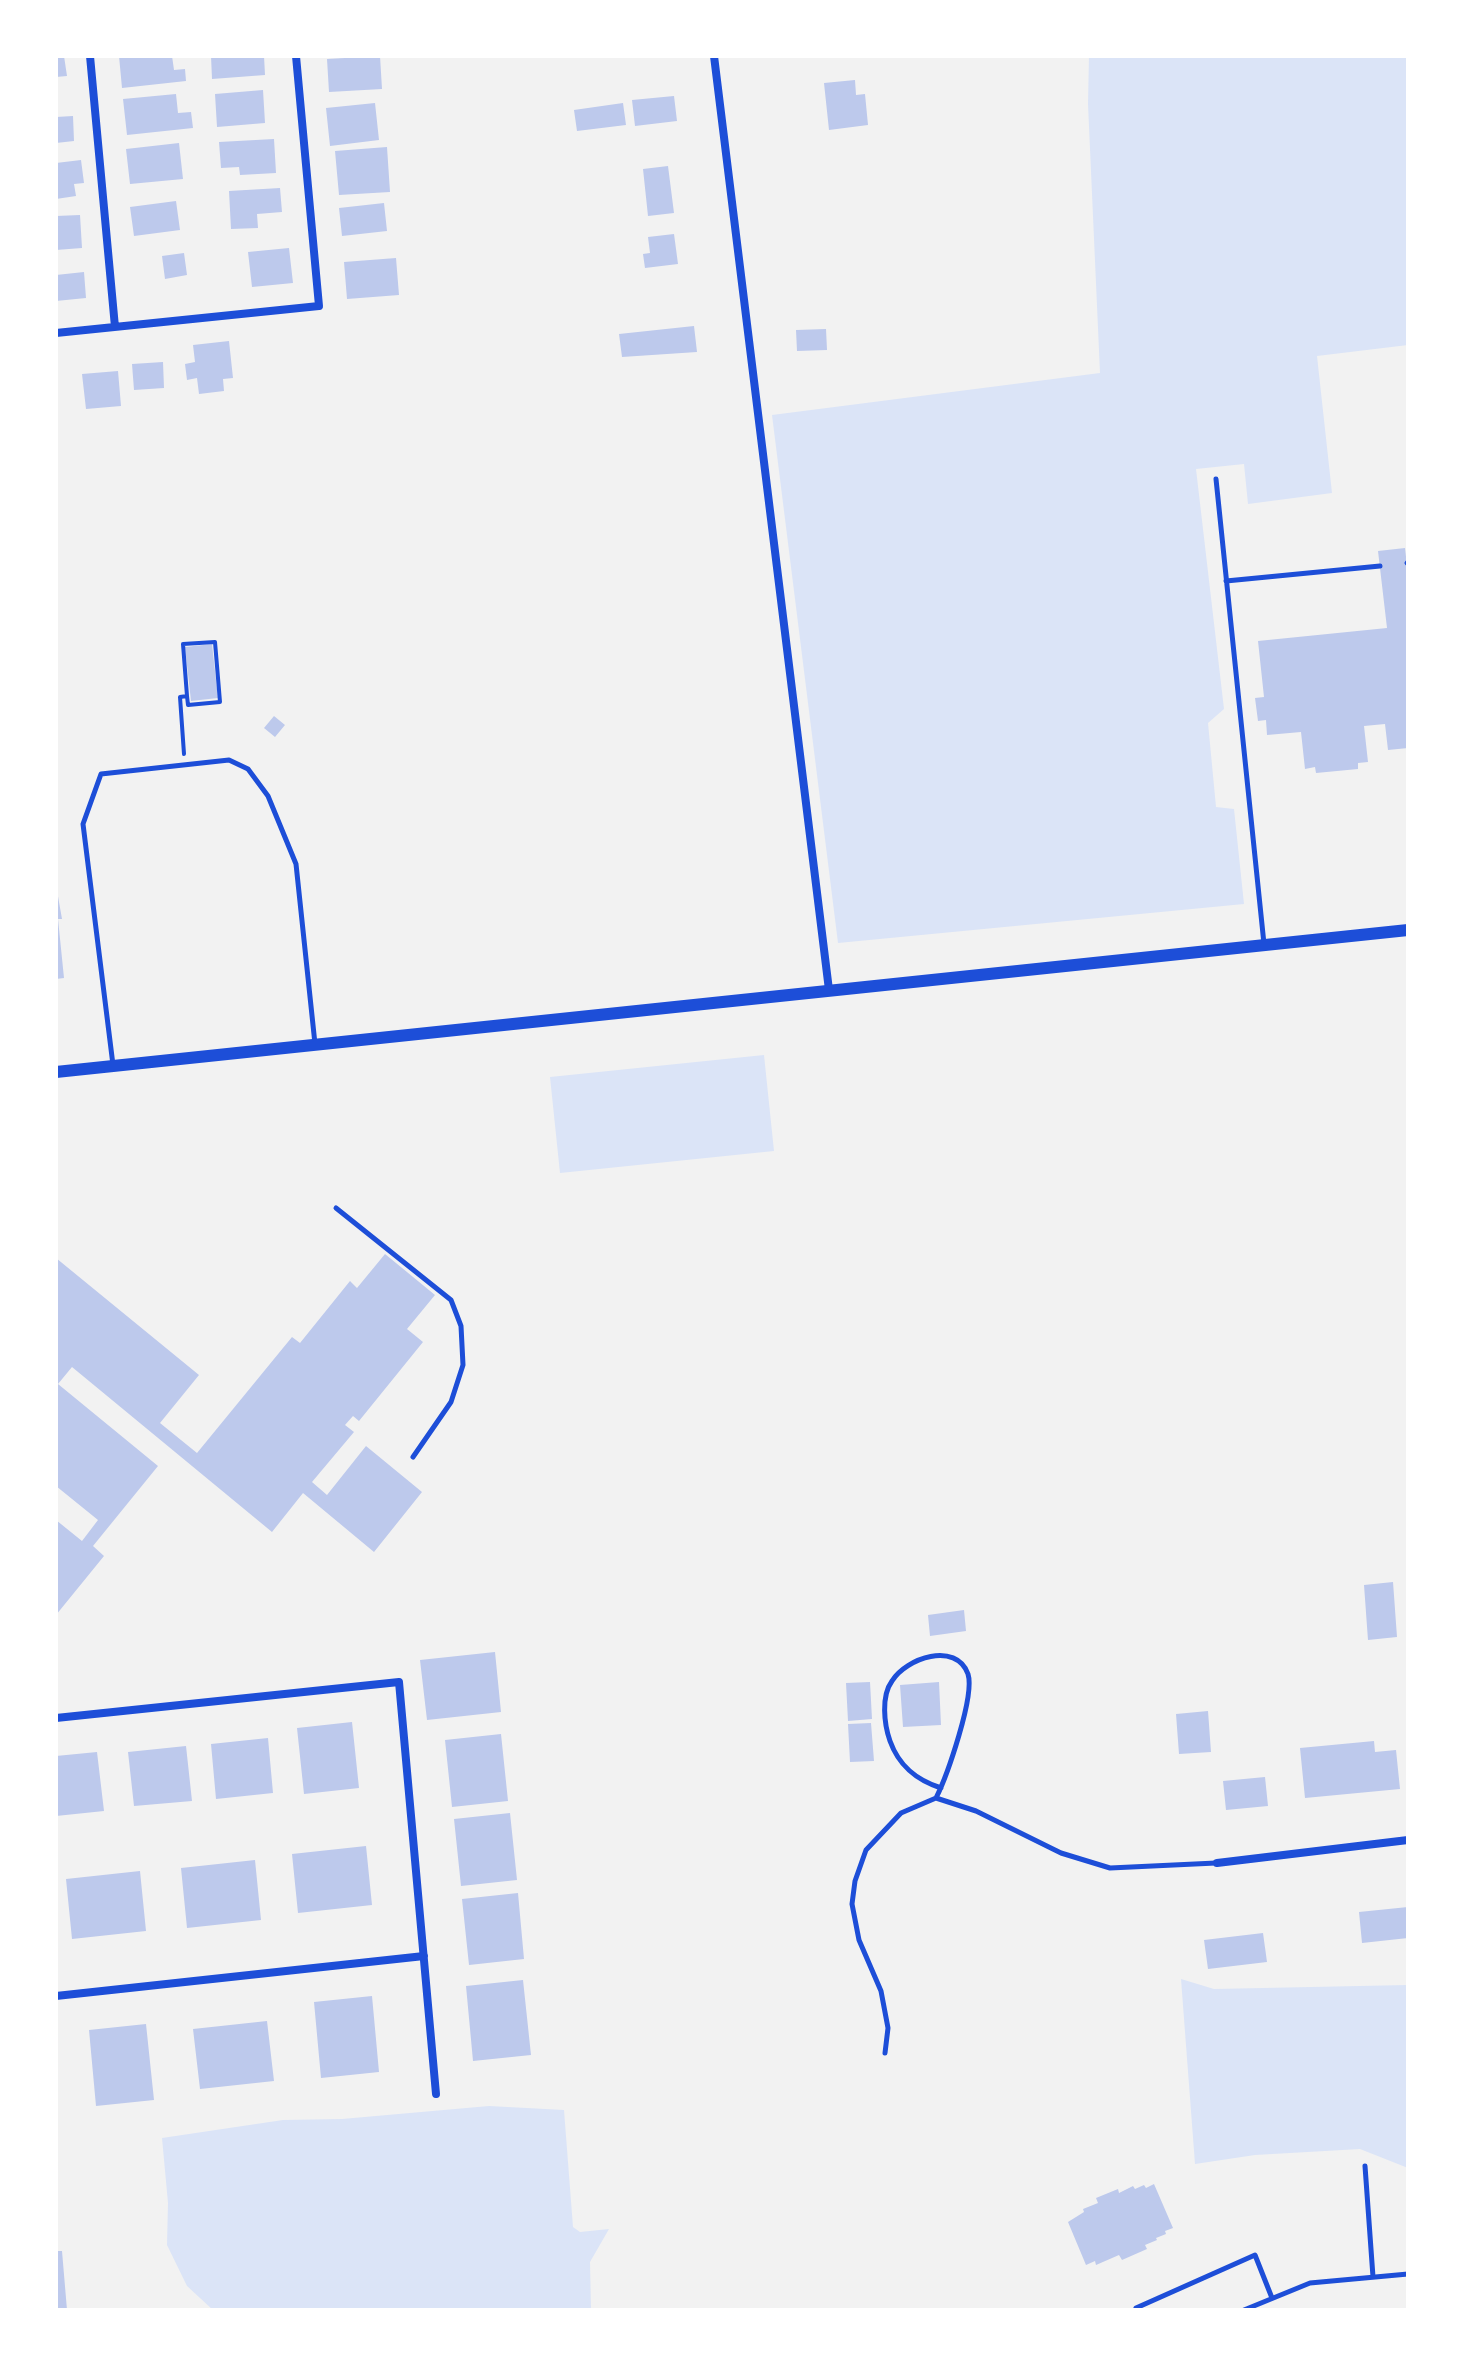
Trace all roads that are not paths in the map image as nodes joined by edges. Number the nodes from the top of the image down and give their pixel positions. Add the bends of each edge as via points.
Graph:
1 (90, 56) edge
2 (296, 56) edge
3 (714, 56) edge
4 (115, 327) junction
5 (56, 333) edge
6 (1216, 479) dead end
7 (1380, 566) dead end
8 (1226, 581) junction
9 (1408, 930) edge
10 (1264, 945) junction
11 (829, 990) junction
12 (315, 1045) junction
13 (113, 1066) junction
14 (56, 1072) edge
15 (336, 1208) dead end
16 (413, 1457) dead end
17 (56, 1718) edge
18 (941, 1788) junction
19 (936, 1798) junction
20 (1408, 1840) edge
21 (1217, 1863) joint
22 (424, 1956) junction
23 (56, 1996) edge
24 (885, 2053) dead end
25 (436, 2094) dead end
26 (1365, 2166) dead end
27 (1408, 2274) edge
28 (1373, 2277) junction
29 (1272, 2298) junction
30 (1137, 2310) edge
31 (1244, 2310) edge

1 - 4 street
2 - 4 street via 319,306
3 - 11 street
4 - 5 street
6 - 8 lane
7 - 8 lane
8 - 10 lane
9 - 10 street
10 - 11 street
11 - 12 street
12 - 13 street
12 - 13 lane via 296,864 268,796 248,769 229,760 185,764 101,774 83,824
13 - 14 street
15 - 16 lane via 451,1300 461,1326 463,1365 451,1402
17 - 22 street via 399,1682
18 - 18 lane via 970,1685 964,1666 944,1655 904,1669 885,1697 886,1731 894,1753 921,1782
18 - 19 lane
19 - 21 lane via 976,1811 1061,1853 1110,1868
19 - 24 lane via 901,1813 866,1850 855,1881 852,1904 859,1940 881,1991 888,2028
20 - 21 street
22 - 23 street
22 - 25 street
26 - 28 lane
27 - 28 lane
28 - 29 lane via 1310,2283
29 - 30 lane via 1255,2255
29 - 31 lane

